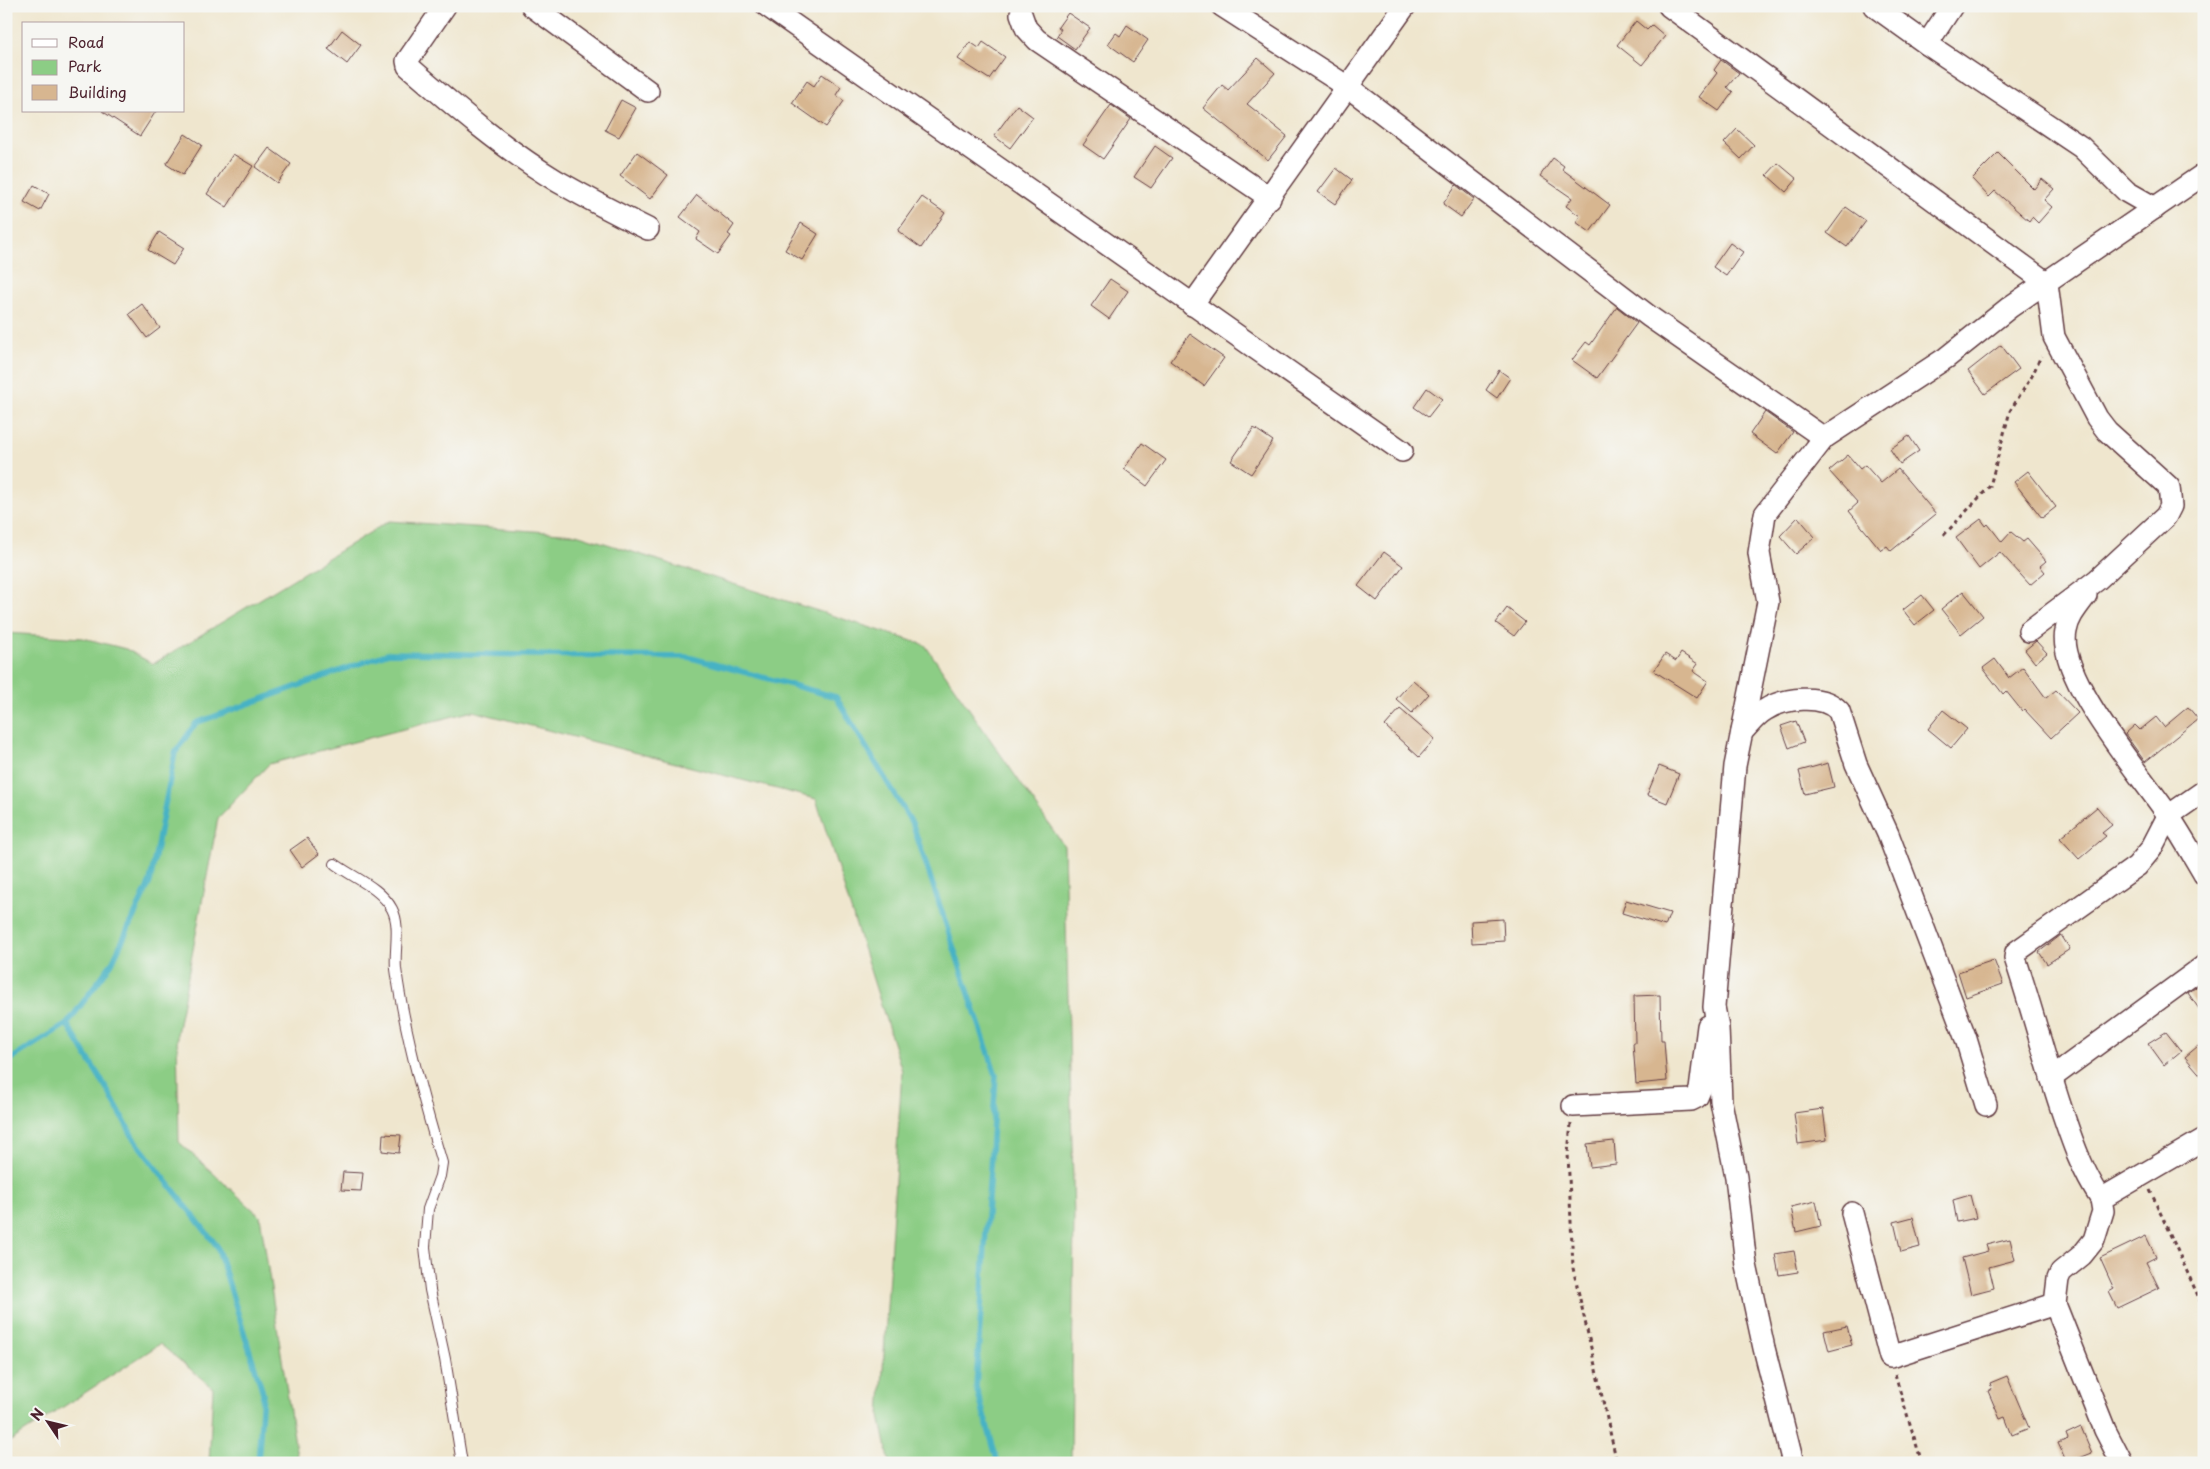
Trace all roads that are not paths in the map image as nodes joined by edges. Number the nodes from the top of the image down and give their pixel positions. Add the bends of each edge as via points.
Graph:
1 (445, 6) edge
2 (532, 6) edge
3 (767, 6) edge
4 (1222, 6) edge
5 (1405, 6) edge
6 (1669, 6) edge
7 (1874, 6) edge
8 (1952, 6) edge
9 (1021, 14) dead end
10 (1927, 44) junction
11 (1348, 87) junction
12 (648, 91) dead end
13 (2204, 174) edge
14 (1270, 198) junction
15 (2155, 208) junction
16 (648, 229) dead end
17 (2047, 283) junction
18 (1192, 305) junction
19 (1824, 438) junction
20 (1402, 451) dead end
21 (2097, 580) junction
22 (2029, 631) dead end
23 (1742, 732) junction
24 (2204, 790) edge
25 (2168, 816) junction
26 (335, 864) dead end
27 (2204, 874) edge
28 (2204, 966) edge
29 (1714, 1007) junction
30 (2051, 1078) junction
31 (1986, 1105) dead end
32 (1573, 1106) road end
33 (2204, 1139) edge
34 (2102, 1199) junction
35 (1852, 1213) dead end
36 (2055, 1304) junction
37 (462, 1463) edge
38 (1793, 1463) edge
39 (2122, 1463) edge

1 - 16 street via 407,61 408,66 514,152 555,180
2 - 12 street
3 - 18 street
4 - 11 street
5 - 11 street
6 - 17 street
7 - 10 street
8 - 10 street
9 - 14 street via 1026,28 1045,45
10 - 15 street via 2081,147 2127,192
11 - 14 street
11 - 19 street via 1650,317
13 - 15 street
14 - 18 street
15 - 17 street
17 - 19 street via 2010,307 1946,358
17 - 21 street via 2051,325 2059,348 2097,418 2169,487 2171,506 2166,516
18 - 20 street
19 - 23 street via 1764,514 1759,553 1768,602
21 - 22 street
21 - 25 street via 2071,617 2065,632 2069,662 2102,722
23 - 29 street via 1731,806
23 - 31 street via 1762,711 1792,700 1833,704 1840,711 1856,764 1888,834 1966,1039
24 - 25 street
25 - 27 street
25 - 30 street via 2151,849 2137,866 2016,952 2015,958
26 - 37 lane via 386,899 395,917 396,968 405,1018 442,1163 428,1209 424,1247
28 - 30 street
29 - 32 street via 1706,1035 1700,1090 1696,1097 1691,1100
29 - 38 street via 1721,1102 1736,1177 1746,1265
30 - 34 street via 2077,1156
33 - 34 street
34 - 36 street via 2103,1211 2094,1240 2061,1272
35 - 36 street via 1890,1358
36 - 39 street via 2105,1430

